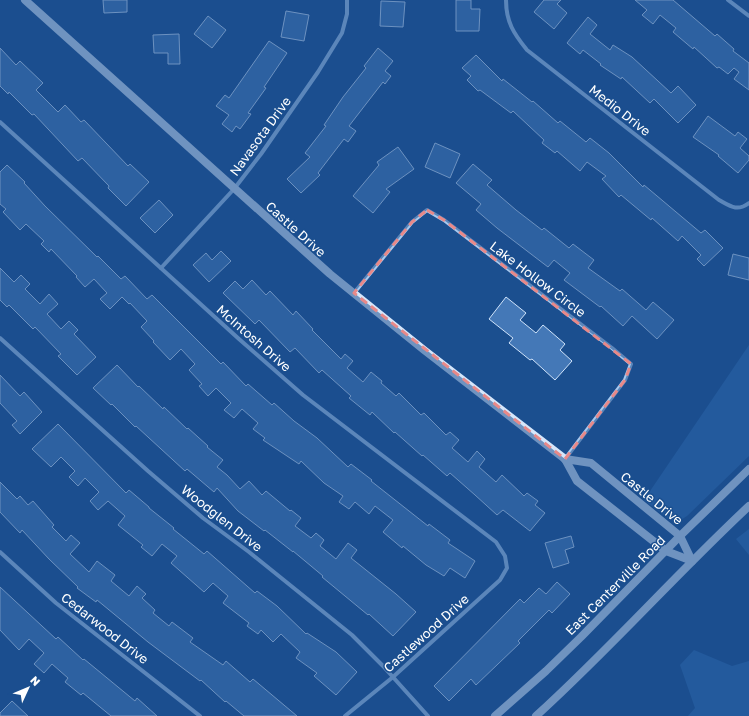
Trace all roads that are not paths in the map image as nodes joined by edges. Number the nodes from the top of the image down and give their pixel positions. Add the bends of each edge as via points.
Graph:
1 (25, 0) edge
2 (347, 0) edge
3 (506, 0) edge
4 (728, 0) edge
5 (749, 16) edge
6 (0, 122) edge
7 (234, 189) junction
8 (749, 203) edge
9 (161, 268) junction
10 (354, 293) junction
11 (0, 338) edge
12 (565, 459) junction
13 (749, 469) edge
14 (749, 506) edge
15 (680, 536) junction
16 (666, 551) junction
17 (0, 552) edge
18 (505, 556) joint
19 (692, 561) junction
20 (392, 677) junction
21 (200, 716) edge
22 (345, 716) edge
23 (428, 716) edge
24 (495, 716) edge
25 (536, 716) edge

1 - 7 main road, Castle Drive
2 - 7 street, Navasota Drive via 347,14 338,40 261,154
3 - 8 street, Medio Drive via 514,34 527,50 719,200 732,207 744,207
4 - 5 street
6 - 9 street, McIntosh Drive
7 - 9 street, Navasota Drive
7 - 10 main road, Castle Drive
9 - 18 street, McIntosh Drive via 303,395 496,542
10 - 12 main road, Castle Drive
10 - 12 street, Lake Hollow Circle via 412,222 427,210 444,220 612,348 631,364 625,380
11 - 20 street, Woodglen Drive via 192,509 352,636
12 - 15 main road, Castle Drive via 591,463
12 - 16 main road, Castle Drive via 577,481
13 - 15 main road, East Centerville Road
14 - 19 main road
15 - 16 main road, East Centerville Road
15 - 19 main road, Castle Drive
16 - 19 main road, Castle Drive
16 - 24 main road, East Centerville Road via 546,671
17 - 21 street, Cedarwood Drive via 56,603
18 - 20 street, Castlewood Drive via 507,568 500,580
19 - 25 main road
20 - 22 street, Castlewood Drive
20 - 23 street, Woodglen Drive

